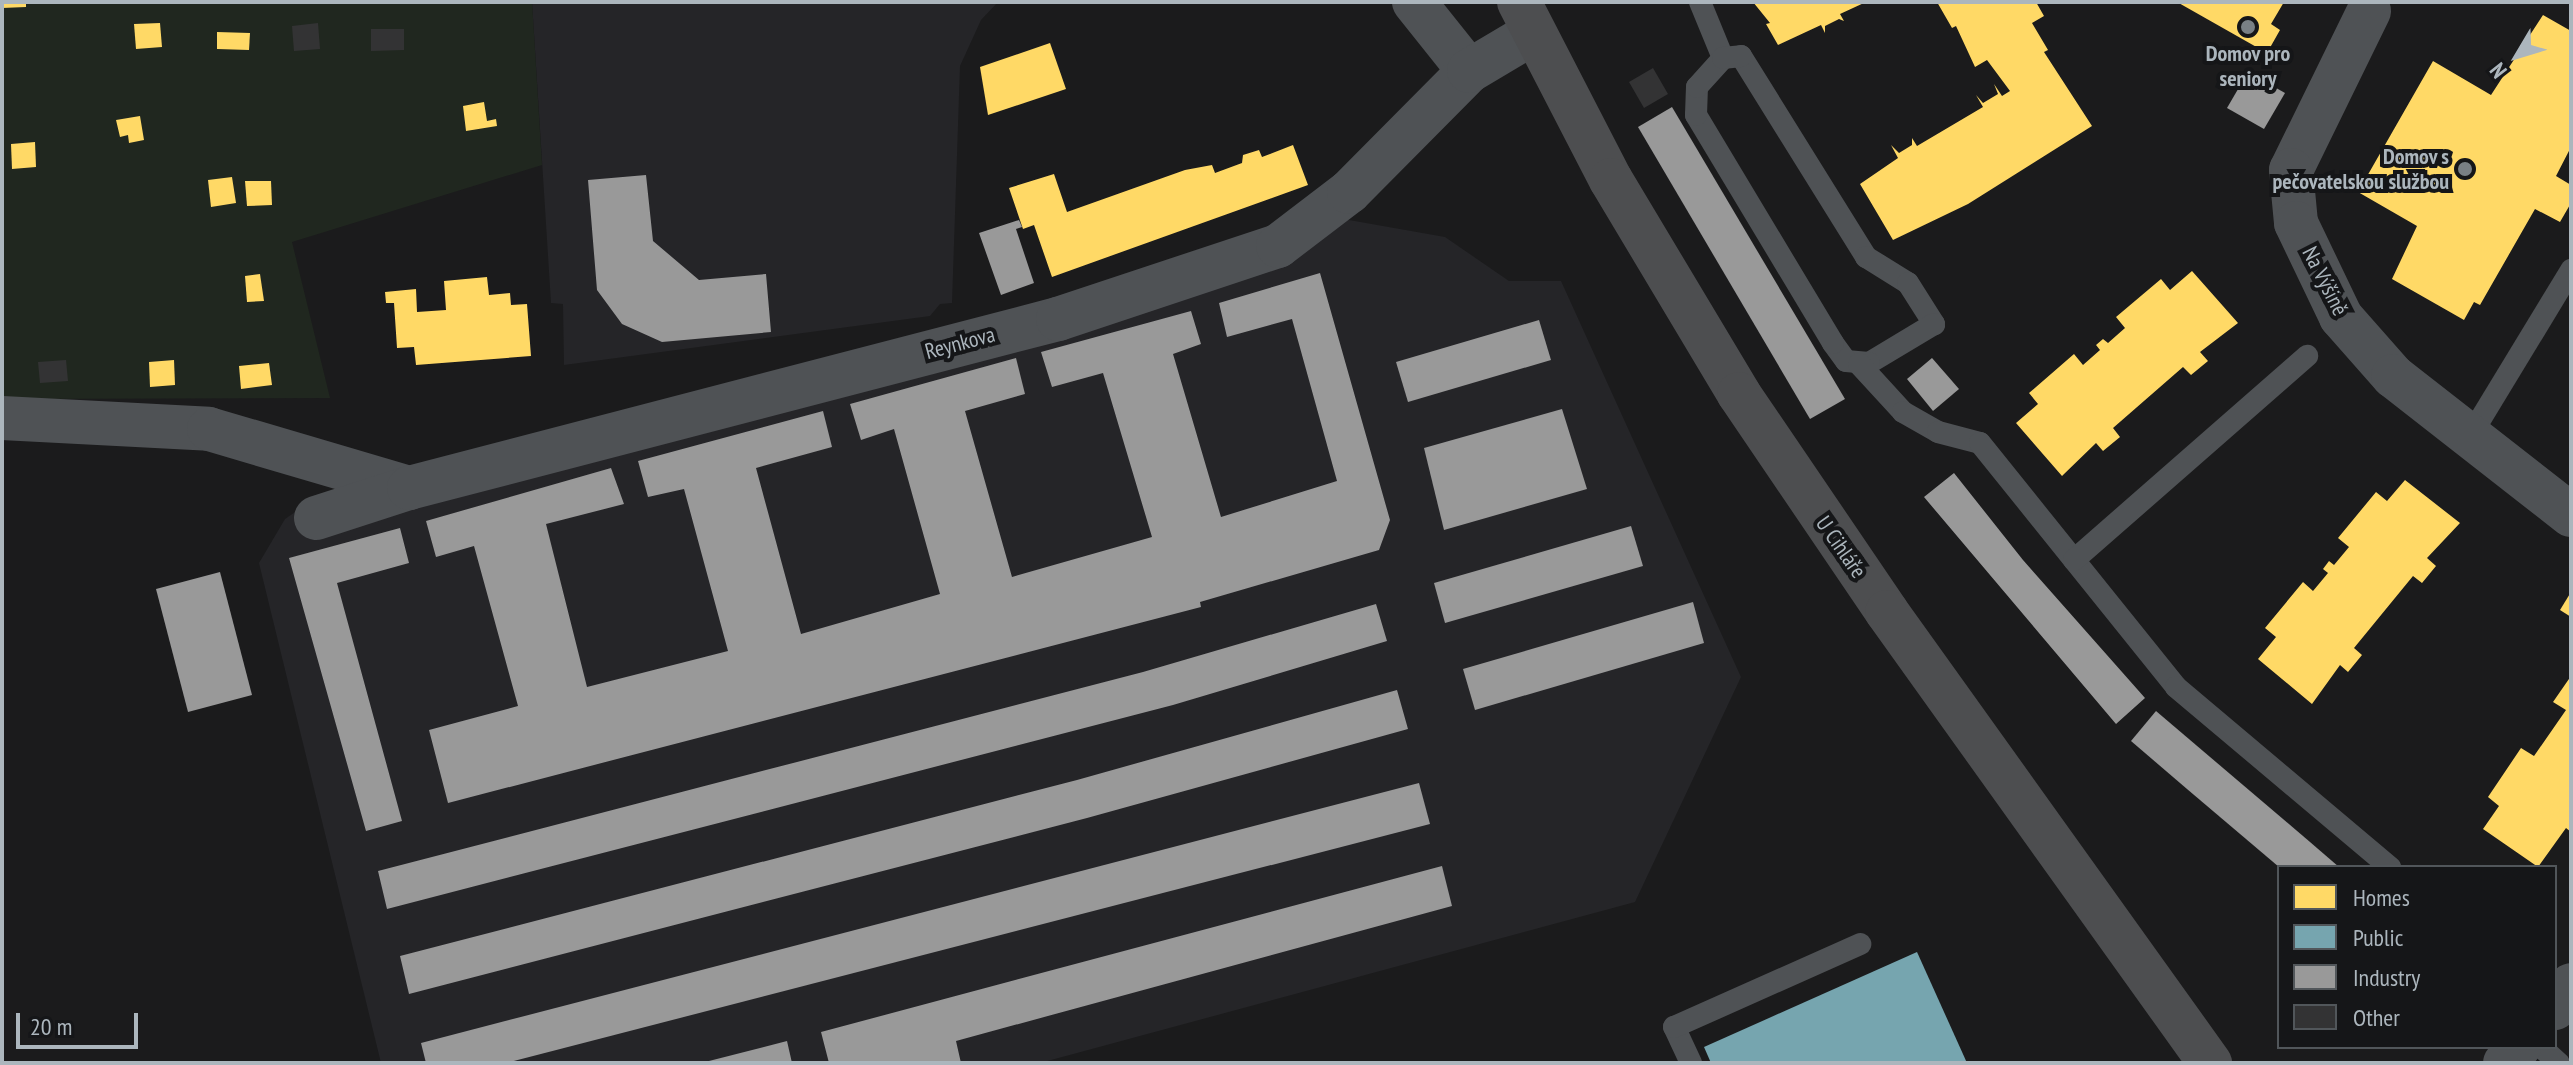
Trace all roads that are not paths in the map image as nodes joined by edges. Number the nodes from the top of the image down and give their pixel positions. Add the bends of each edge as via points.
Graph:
1 (1414, 2) edge
2 (1700, 2) edge
3 (2369, 11) dead end
4 (1526, 18) edge
5 (1723, 58) junction
6 (1469, 71) junction
7 (2571, 270) edge
8 (2307, 356) dead end
9 (1859, 364) junction
10 (2, 418) edge
11 (2469, 438) junction
12 (409, 488) junction
13 (2571, 515) edge
14 (316, 518) dead end
15 (2074, 560) junction
16 (2388, 865) edge
17 (1860, 944) dead end
18 (2543, 1049) edge
19 (1691, 1063) edge
20 (2210, 1063) edge
21 (2559, 1063) edge

1 - 6 street
2 - 5 lane
3 - 11 street, Na Výšině via 2291,170 2296,223 2341,317 2393,376
4 - 6 street, Reynkova
4 - 20 main road, U Cihláře via 1648,246 1775,450
5 - 9 lane via 1693,95 1696,115 1833,343 1846,361
5 - 9 lane via 1741,56 1749,63 1866,257 1908,283 1934,324
6 - 12 street, Reynkova via 1349,192 1278,246 1058,319
7 - 11 lane
8 - 15 lane
9 - 15 lane via 1887,400 1938,432 1980,443
10 - 12 street via 209,429
11 - 13 street, Na Výšině
12 - 14 street, Reynkova
15 - 16 lane via 2176,687
17 - 19 lane via 1674,1027
18 - 21 lane

